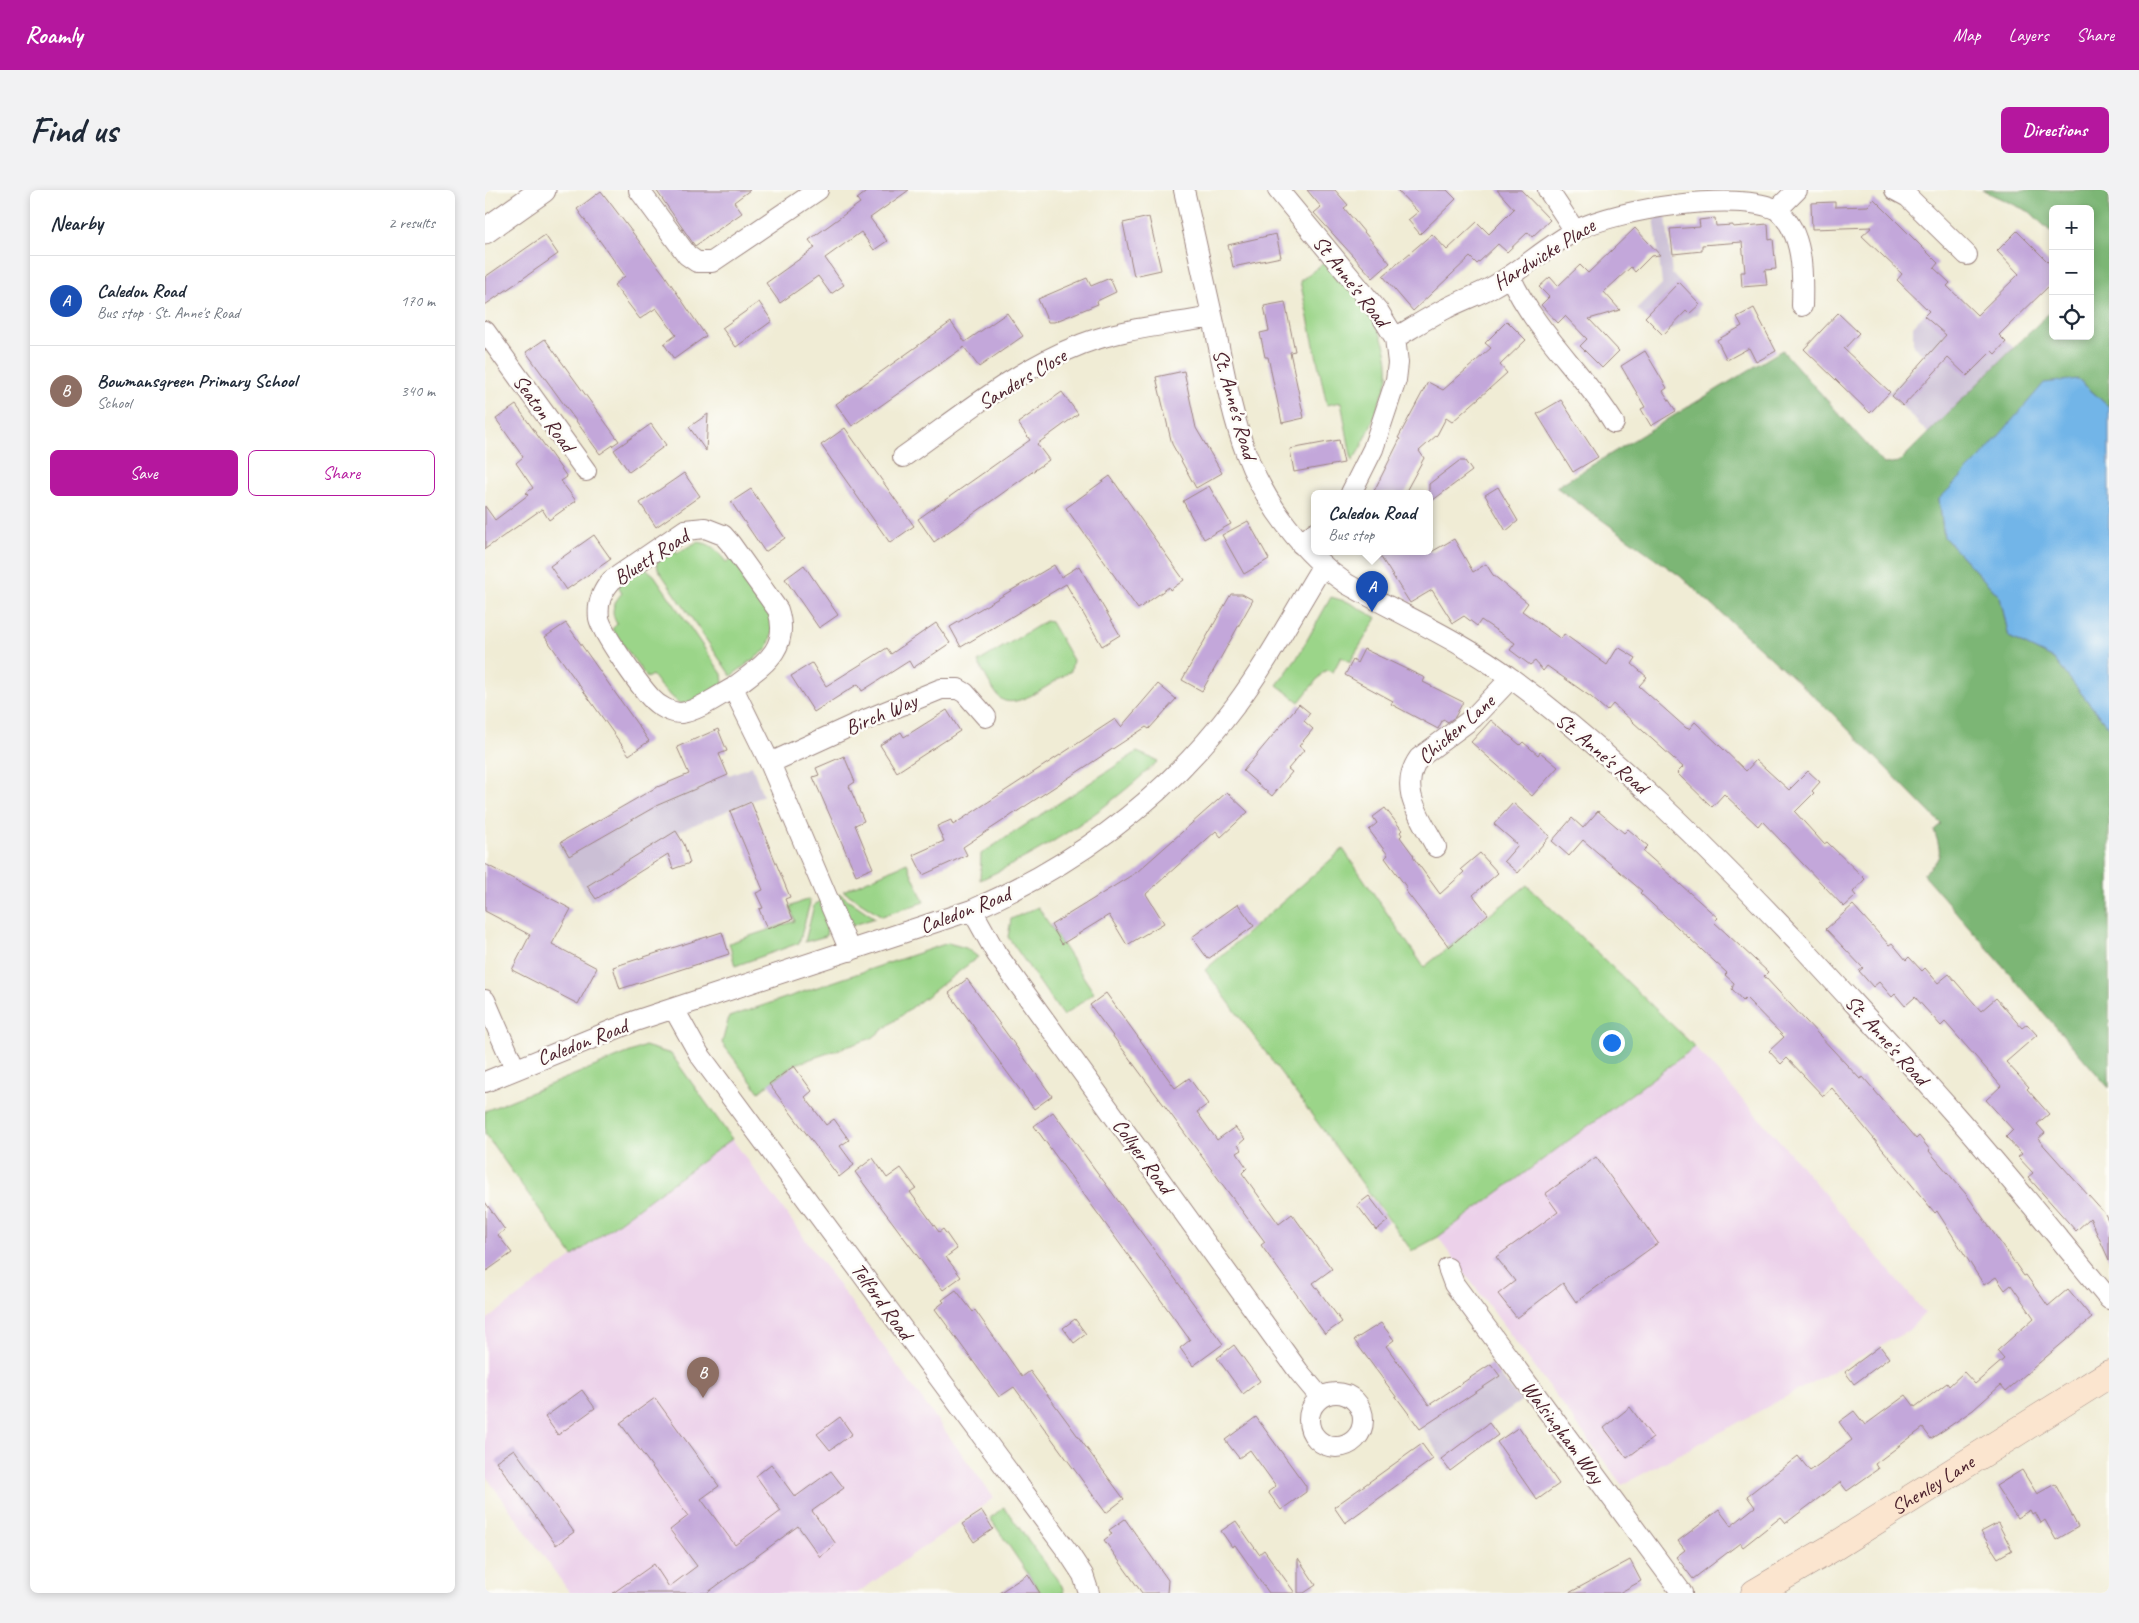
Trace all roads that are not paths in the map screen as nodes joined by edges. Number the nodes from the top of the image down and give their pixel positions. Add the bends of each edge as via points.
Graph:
1 (543, 190) edge
2 (639, 190) edge
3 (819, 190) edge
4 (1184, 190) edge
5 (1278, 190) edge
6 (1548, 190) edge
7 (1797, 190) edge
8 (1895, 190) edge
9 (1777, 210) junction
10 (485, 231) edge
11 (1575, 231) junction
12 (1967, 255) dead end
13 (1510, 276) junction
14 (1802, 306) dead end
15 (1212, 317) junction
16 (485, 331) edge
17 (1395, 338) junction
18 (1614, 424) dead end
19 (903, 457) dead end
20 (586, 471) dead end
21 (1352, 490) edge
22 (1308, 538) edge
23 (1317, 555) edge
24 (1323, 565) junction
25 (1511, 678) junction
26 (733, 688) junction
27 (986, 717) dead end
28 (770, 763) junction
29 (1436, 847) dead end
30 (972, 910) junction
31 (849, 951) junction
32 (485, 1000) edge
33 (674, 1009) junction
34 (515, 1069) junction
35 (485, 1082) edge
36 (1448, 1268) dead end
37 (2109, 1299) edge
38 (2109, 1374) edge
39 (1320, 1397) dead end
40 (1089, 1593) edge
41 (1682, 1593) edge
42 (1755, 1593) edge

1 - 10 street
2 - 3 street via 687,255 697,262 712,262
4 - 15 street, St. Anne's Road
5 - 17 street, St Anne's Road via 1379,312
6 - 11 street
7 - 9 street
8 - 12 street via 1908,197
9 - 11 street, Hardwicke Place via 1750,199 1719,195 1638,207
9 - 14 street via 1798,243 1803,281
11 - 13 street, Hardwicke Place
13 - 17 street, Hardwicke Place
13 - 18 street via 1521,301 1539,327 1599,398
15 - 19 street, Sanders Close via 1141,327 1082,344 1036,365
15 - 22 street, St. Anne's Road via 1234,415 1247,454 1260,483
16 - 20 street, Seaton Road
17 - 21 street, St Anne's Road via 1396,380 1373,449
23 - 24 street, St. Anne's Road
24 - 25 street, St. Anne's Road via 1347,584
24 - 30 street, Caledon Road via 1236,705 1175,777 1128,819 1080,854 1018,890
25 - 29 street, Chicken Lane via 1473,718 1413,766 1409,783 1414,805
25 - 37 street, St. Anne's Road via 1613,761 1731,871 1958,1118
26 - 26 street, Bluett Road via 693,709 681,713 669,711 651,698 599,620 600,599 612,580 685,530 705,528 723,535 778,610 783,628 775,651
26 - 28 street
27 - 28 street, Birch Way via 965,692 941,690
28 - 31 street
30 - 31 street, Caledon Road
30 - 39 street, Collyer Road via 1002,961
31 - 33 street, Caledon Road
32 - 34 street
33 - 34 street, Caledon Road
33 - 40 street, Telford Road via 699,1054 1068,1552 1083,1575
34 - 35 street, Caledon Road
36 - 41 street, Walsingham Way via 1454,1284
38 - 42 main road, Shenley Lane

